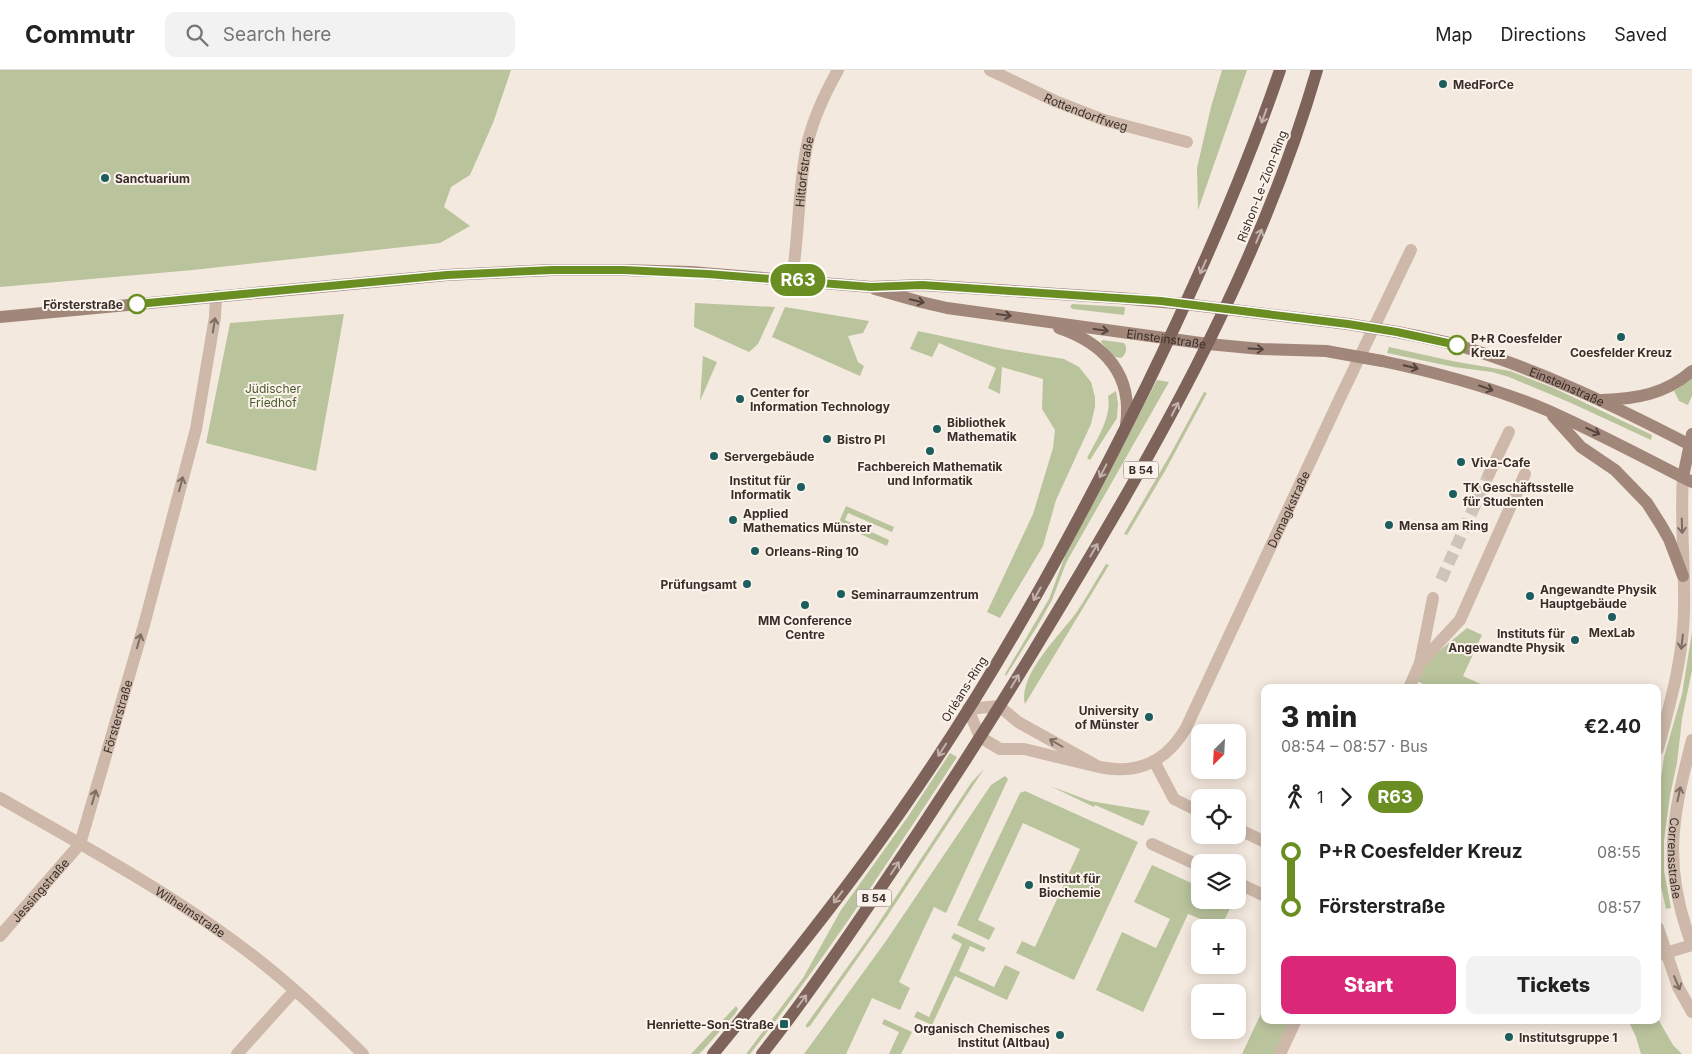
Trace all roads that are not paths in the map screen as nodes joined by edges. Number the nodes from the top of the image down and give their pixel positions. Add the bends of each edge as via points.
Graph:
1 (838, 70) edge
2 (990, 70) edge
3 (1280, 70) edge
4 (1317, 70) edge
5 (1187, 142) dead end
6 (1411, 250) dead end
7 (792, 279) junction
8 (871, 287) junction
9 (216, 296) junction
10 (1185, 304) junction
11 (1225, 308) junction
12 (0, 317) edge
13 (1036, 320) junction
14 (1169, 339) junction
15 (1208, 344) junction
16 (1692, 370) edge
17 (1598, 400) junction
18 (1548, 411) junction
19 (1126, 428) junction
20 (1507, 435) dead end
21 (1691, 441) edge
22 (1490, 474) tunnel mouth
23 (1525, 474) dead end
24 (1687, 479) edge
25 (1683, 576) junction
26 (1433, 598) dead end
27 (1420, 663) junction
28 (1411, 684) edge
29 (999, 706) junction
30 (968, 709) junction
31 (980, 737) junction
32 (1661, 737) edge
33 (1692, 740) edge
34 (1154, 762) junction
35 (1099, 767) junction
36 (0, 798) edge
37 (1191, 808) edge
38 (1246, 834) edge
39 (1261, 840) edge
40 (80, 844) junction
41 (1152, 844) dead end
42 (1191, 862) edge
43 (1246, 888) edge
44 (1261, 895) edge
45 (1252, 905) dead end
46 (0, 936) edge
47 (1692, 945) edge
48 (1661, 954) edge
49 (294, 991) junction
50 (1692, 1012) edge
51 (1294, 1024) edge
52 (237, 1054) edge
53 (363, 1054) edge
54 (713, 1054) edge
55 (762, 1054) edge
56 (1280, 1054) edge

1 - 7 street, Hittorfstraße via 826,92 808,143 800,186
2 - 5 street, Rottendorffweg via 1104,120
3 -> 10 main road, Rishon-Le-Zion-Ring / B 54 via 1243,172
11 -> 4 main road, Rishon-Le-Zion-Ring / B 54 via 1283,176
6 - 34 street, Domagkstraße via 1186,728
7 - 8 main road, Einsteinstraße
7 - 9 main road, Einsteinstraße via 691,272 552,270 447,275
8 - 10 main road, Einsteinstraße via 922,285
8 -> 13 main road, Einsteinstraße via 947,308
9 - 12 main road, Einsteinstraße
40 -> 9 street, Försterstraße via 144,625 196,429
10 - 11 main road, Einsteinstraße
10 - 14 main road, Orléans-Ring / B 54
11 - 15 main road, B 54
11 - 17 main road, Einsteinstraße, bridge via 1348,324 1448,343 1513,364
13 -> 14 main road, Einsteinstraße
13 - 19 main road via 1078,336 1109,358 1123,381 1128,413
14 - 15 main road, Einsteinstraße
14 - 19 main road, Orléans-Ring / B 54
15 -> 18 main road, Einsteinstraße, bridge via 1326,350 1382,361 1480,385
29 -> 15 main road, B 54 via 1145,463
16 - 17 main road via 1676,383 1651,394
17 - 21 main road, Einsteinstraße
18 -> 24 main road, Einsteinstraße
18 - 25 main road via 1581,447 1615,470 1647,503 1669,539
19 -> 30 main road, Orléans-Ring / B 54 via 1015,633
20 - 22 street
21 - 24 main road
23 - 27 street via 1464,622
24 -> 25 street via 1681,503
25 -> 32 street via 1684,610 1678,672
26 - 27 street
27 - 28 street
29 - 30 street
29 - 31 main road, B 54
35 -> 29 street via 1018,722
30 - 31 street
30 -> 54 main road, Orléans-Ring / B 54 via 860,868
31 - 35 street via 1000,749 1024,749
55 -> 31 main road, B 54 via 832,960
47 -> 33 street, Corrensstraße via 1677,899 1672,862 1673,823
34 - 35 street via 1122,771
34 - 37 street via 1174,799
36 - 40 street, Wilhelmstraße
38 - 39 street
40 - 46 street, Jessingstraße
40 - 49 street, Wilhelmstraße via 214,927
41 - 42 street
43 - 44 street
44 - 45 street
47 - 48 street
48 -> 50 street
49 - 52 street
49 - 53 street, Wilhelmstraße
51 - 56 street

